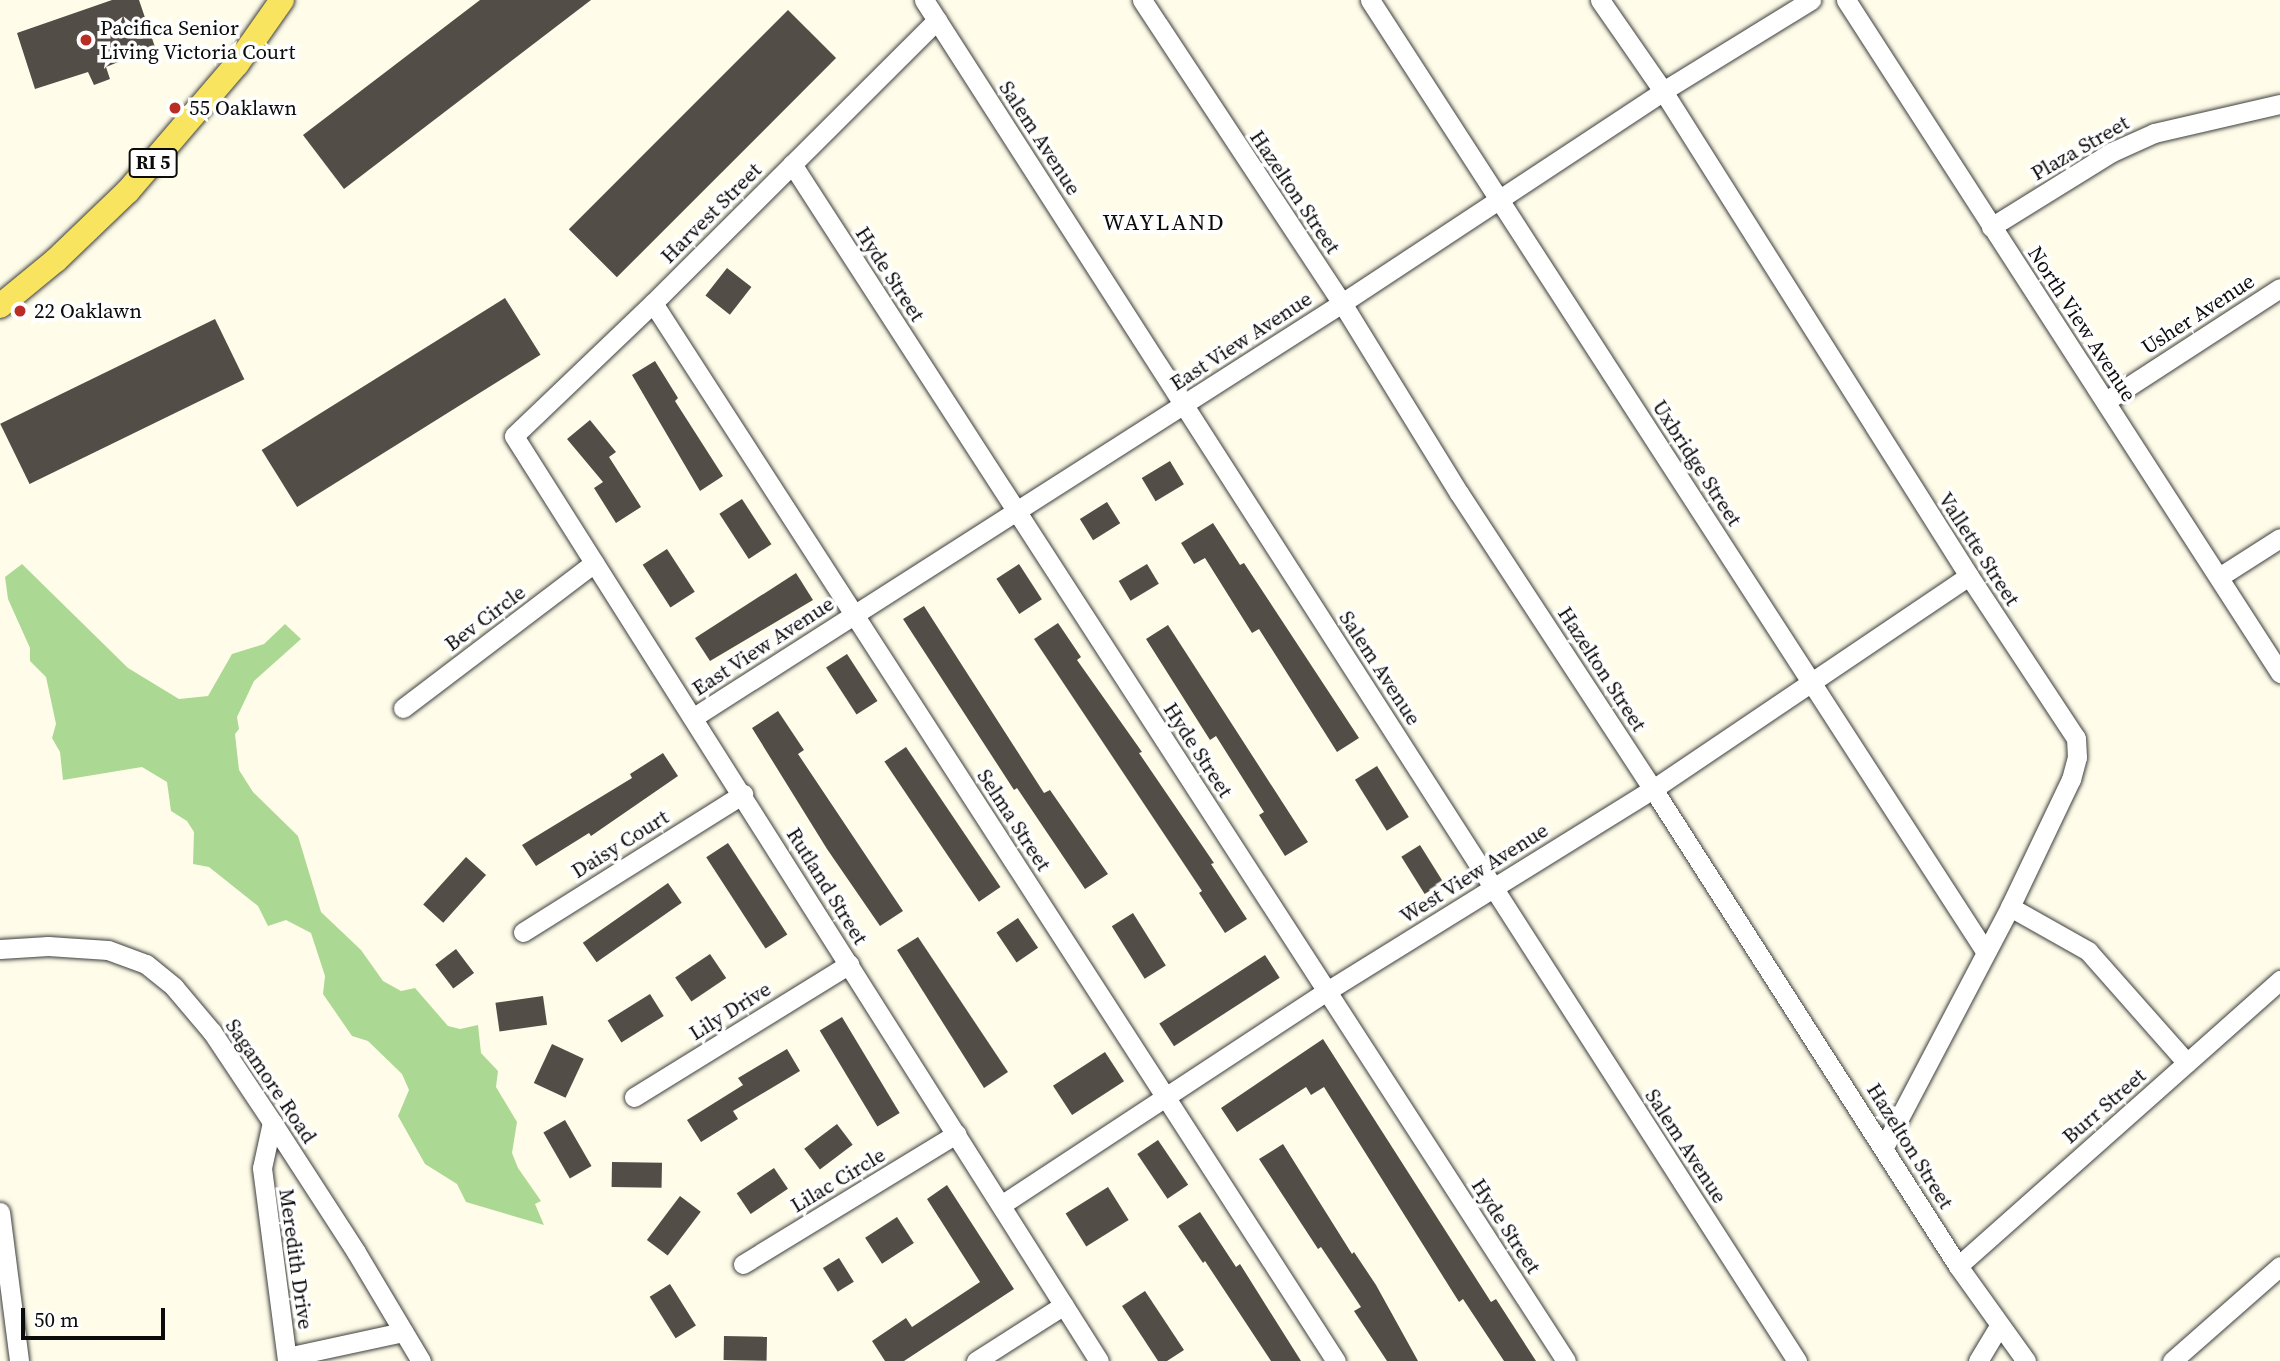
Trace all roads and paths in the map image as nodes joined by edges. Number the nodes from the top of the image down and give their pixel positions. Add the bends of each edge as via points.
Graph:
1 (282, 0) edge
2 (924, 0) edge
3 (1142, 0) edge
4 (1370, 0) edge
5 (1600, 0) edge
6 (1811, 0) edge
7 (1846, 0) edge
8 (937, 20) junction
9 (1664, 91) junction
10 (2280, 104) edge
11 (792, 164) junction
12 (1499, 198) junction
13 (1991, 227) junction
14 (2280, 288) edge
15 (653, 303) junction
16 (1342, 303) junction
17 (0, 306) edge
18 (2106, 401) junction
19 (1184, 405) junction
20 (514, 436) joint
21 (1016, 510) junction
22 (2280, 538) edge
23 (594, 564) junction
24 (1969, 576) junction
25 (2219, 577) junction
26 (854, 615) junction
27 (2280, 673) edge
28 (1812, 684) junction
29 (403, 708) dead end
30 (694, 717) junction
31 (1653, 789) junction
32 (743, 794) junction
33 (1494, 888) junction
34 (2010, 907) junction
35 (523, 932) dead end
36 (0, 949) edge
37 (1985, 951) junction
38 (849, 964) junction
39 (2280, 980) edge
40 (1327, 992) junction
41 (2187, 1063) junction
42 (634, 1097) dead end
43 (1166, 1097) junction
44 (272, 1122) junction
45 (956, 1135) junction
46 (1884, 1147) junction
47 (1001, 1205) junction
48 (0, 1212) edge
49 (743, 1264) dead end
50 (1958, 1266) junction
51 (2280, 1266) edge
52 (1064, 1305) junction
53 (1999, 1326) junction
54 (403, 1332) junction
55 (287, 1359) edge
56 (19, 1361) edge
57 (421, 1361) edge
58 (976, 1361) edge
59 (1099, 1361) edge
60 (1336, 1361) edge
61 (1566, 1361) edge
62 (1797, 1361) edge
63 (1979, 1361) edge
64 (2026, 1361) edge
65 (2172, 1361) edge

1 - 17 main road, RI 5 via 237,64 128,191
2 - 8 street, Salem Avenue
3 - 16 street, Hazelton Street
4 - 12 street, Uxbridge Street
5 - 9 street, Vallette Street
6 - 9 street, East View Avenue
7 - 13 street, North View Avenue
8 - 11 street, Harvest Street
8 - 19 street, Salem Avenue
9 - 12 street, East View Avenue
9 - 24 street, Vallette Street
10 - 13 street, Plaza Street via 2154,133 2112,152
11 - 15 street, Harvest Street
11 - 21 street, Hyde Street
12 - 16 street, East View Avenue
12 - 28 street, Uxbridge Street
13 - 18 street, North View Avenue
14 - 18 street, Usher Avenue
15 - 20 street, Harvest Street
15 - 26 street, Selma Street
16 - 19 street, East View Avenue
16 - 31 street, Hazelton Street via 1459,493
18 - 25 street, North View Avenue
19 - 21 street, East View Avenue
19 - 33 street, Salem Avenue
20 - 23 street, Rutland Street
21 - 26 street, East View Avenue
21 - 40 street, Hyde Street
22 - 25 street
23 - 29 street, Bev Circle
23 - 30 street, Rutland Street
24 - 28 street, West View Avenue
24 - 34 street, Vallette Street via 2076,738 2071,779
25 - 27 street, North View Avenue
26 - 30 street, East View Avenue
26 - 43 street, Selma Street
28 - 31 street, West View Avenue
28 - 37 street, Uxbridge Street
30 - 32 street, Rutland Street
31 - 33 street, West View Avenue
31 - 46 street, Hazelton Street
32 - 35 street, Daisy Court
32 - 38 street, Rutland Street
33 - 40 street, West View Avenue
33 - 62 street, Salem Avenue
34 - 37 street, Vallette Street
34 - 41 street via 2088,951
36 - 44 street, Sagamore Road via 108,950 146,964 174,987 212,1032
37 - 46 street, Vallette Street
38 - 42 street, Lily Drive
38 - 45 street, Rutland Street
39 - 41 street, Burr Street
40 - 43 street, West View Avenue
40 - 61 street, Hyde Street
41 - 50 street, Burr Street
43 - 47 street, West View Avenue
43 - 60 street, Selma Street
44 - 54 street, Sagamore Road
44 - 55 street, Meredith Drive via 261,1168
45 - 47 street, Rutland Street
45 - 49 street, Lilac Circle
46 - 50 street, Hazelton Street
47 - 52 street, Rutland Street
48 - 56 street
50 - 53 street, Hazelton Street
51 - 65 street
52 - 58 street
52 - 59 street, Rutland Street
53 - 63 street
53 - 64 street, Hazelton Street
54 - 55 street
54 - 57 street, Sagamore Road

